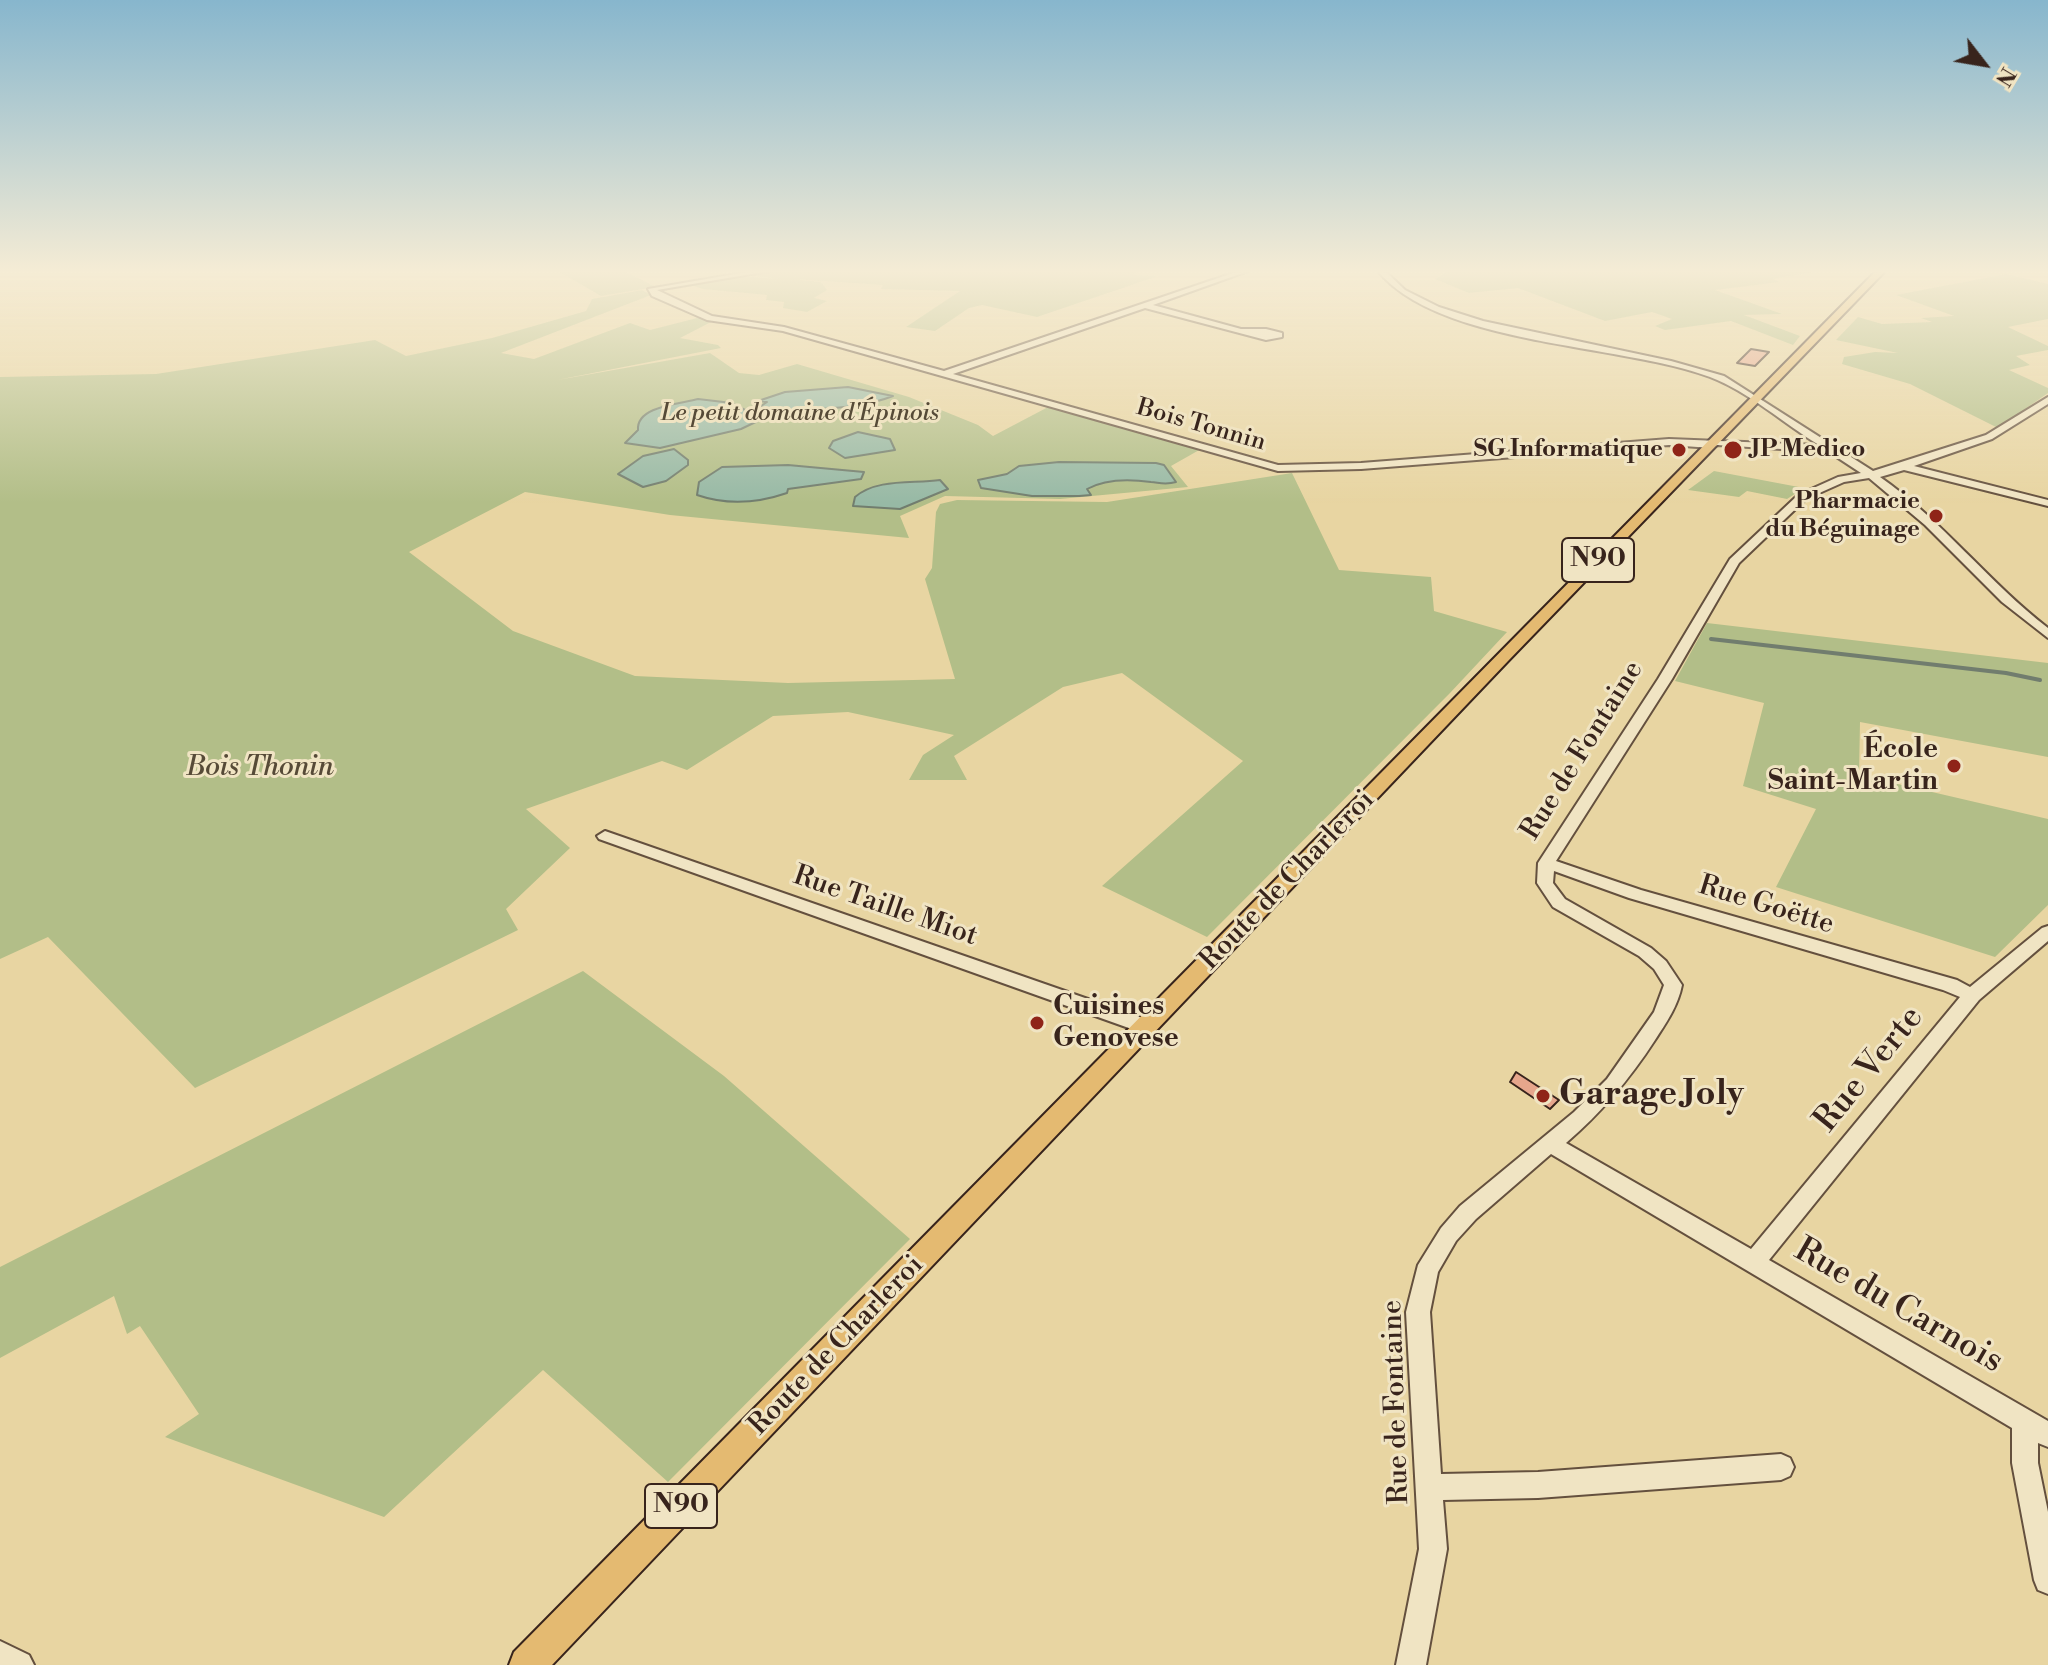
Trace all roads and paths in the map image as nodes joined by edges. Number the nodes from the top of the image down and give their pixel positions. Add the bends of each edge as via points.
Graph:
1 (850, 348) edge
2 (1020, 348) edge
3 (1594, 348) edge
4 (1807, 348) edge
5 (944, 374) junction
6 (1758, 398) junction
7 (2048, 400) edge
8 (1714, 444) junction
9 (1831, 449) junction
10 (1903, 466) junction
11 (1869, 476) junction
12 (2048, 503) edge
13 (2048, 634) edge
14 (605, 836) dead end
15 (1546, 863) junction
16 (2048, 932) edge
17 (1972, 995) junction
18 (1147, 1027) junction
19 (1549, 1143) junction
20 (1754, 1262) junction
21 (2025, 1421) junction
22 (2048, 1435) edge
23 (1781, 1467) dead end
24 (1430, 1487) junction
25 (2048, 1580) edge
26 (0, 1655) edge
27 (19, 1665) edge
28 (527, 1665) edge
29 (1411, 1665) edge

1 - 5 street, Bois Tonnin
2 - 5 street
3 - 6 street via 1696,369
4 - 6 main road, Route de Charleroi / N90
5 - 8 street, Bois Tonnin via 1278,468 1669,442
6 - 8 main road, Route de Charleroi / N90
6 - 9 street
7 - 10 street, Rue de Fontaine via 1989,437
8 - 9 street, Bois Tonnin
8 - 18 main road, Route de Charleroi / N90
9 - 11 street
10 - 11 street, Rue de Fontaine
10 - 12 street
11 - 13 street via 1888,487
11 - 15 street, Rue de Fontaine via 1842,479 1802,497 1734,561
14 - 18 street, Rue Taille Miot
15 - 17 street, Rue Goëtte
15 - 19 street, Rue de Fontaine via 1545,883 1559,903 1645,952 1673,985 1671,997 1629,1065 1602,1098
16 - 17 street, Rue Verte
17 - 20 street, Rue Verte
18 - 28 main road, Route de Charleroi / N90
19 - 20 street, Rue du Carnois
19 - 24 street, Rue de Fontaine via 1471,1213 1433,1259 1422,1283 1418,1312
20 - 21 street, Rue du Carnois
21 - 22 street, Rue du Carnois
21 - 25 street via 2025,1463
23 - 24 street via 1538,1485
24 - 29 street, Rue de Fontaine via 1433,1549
26 - 27 street

